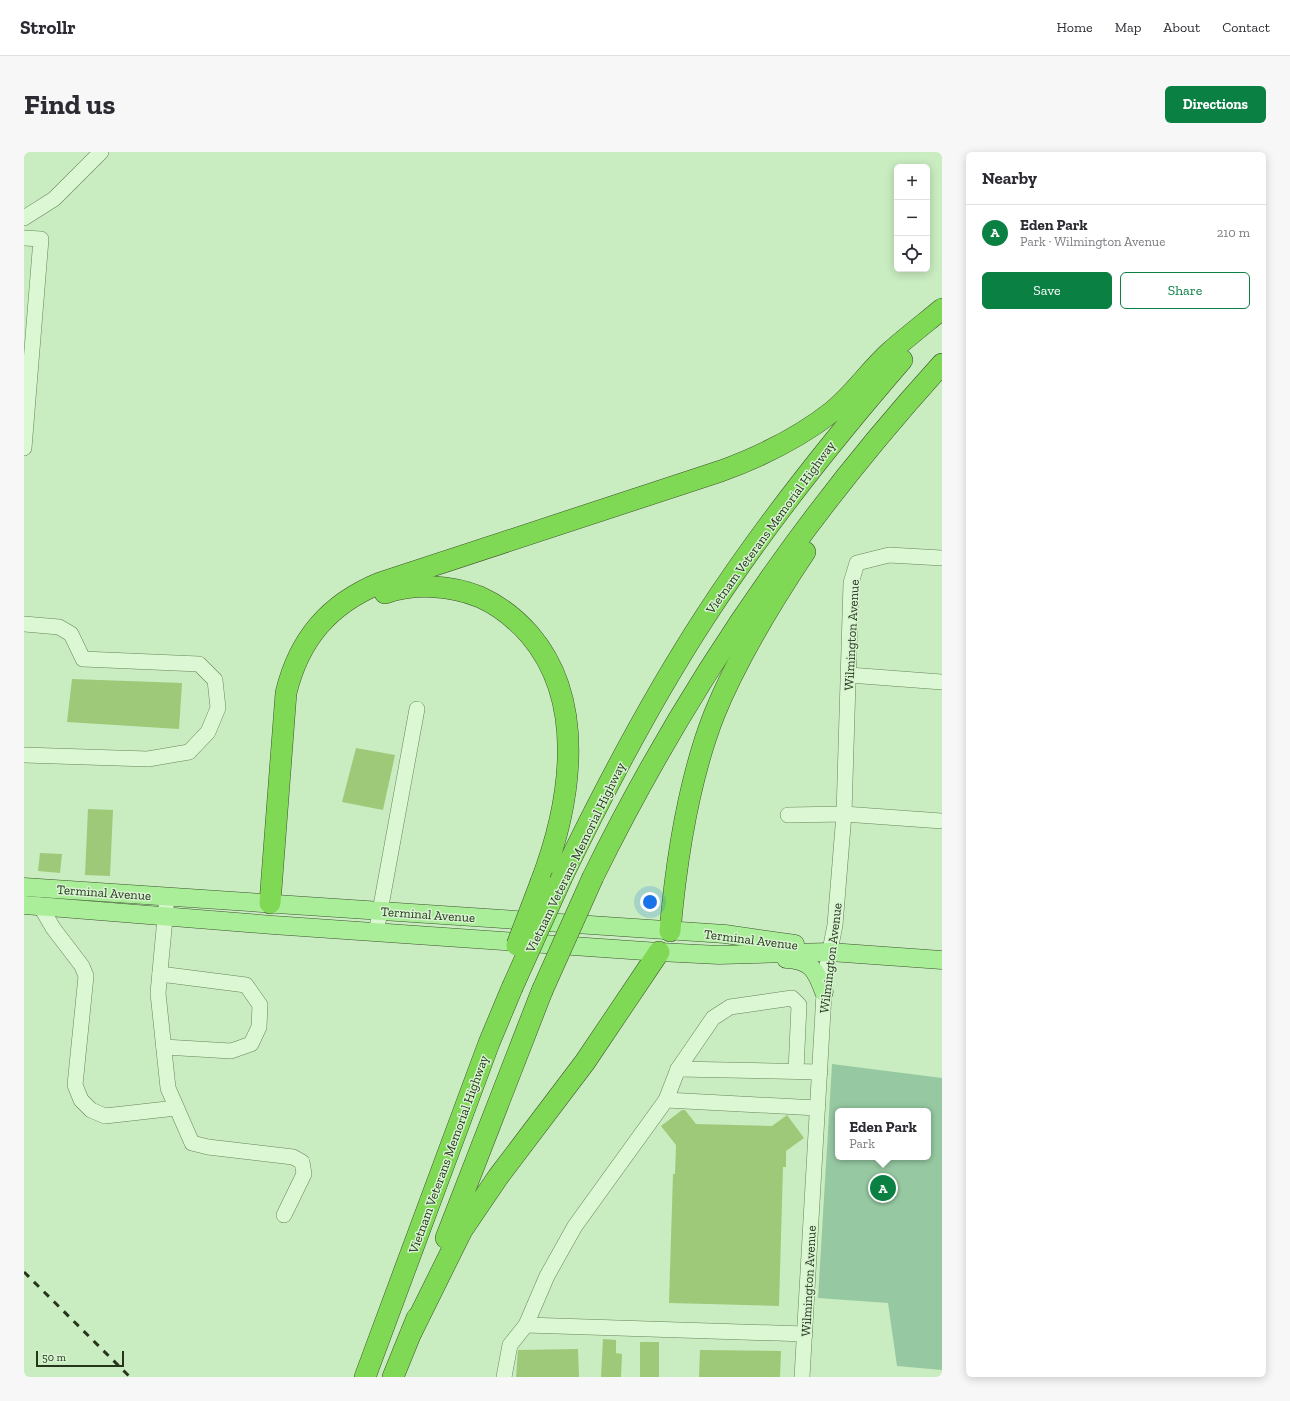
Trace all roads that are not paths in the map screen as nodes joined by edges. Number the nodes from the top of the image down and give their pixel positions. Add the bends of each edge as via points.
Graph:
1 (101, 152) edge
2 (24, 218) edge
3 (24, 238) edge
4 (942, 309) edge
5 (942, 314) edge
6 (942, 364) edge
7 (906, 404) junction
8 (24, 448) edge
9 (942, 558) edge
10 (24, 624) edge
11 (849, 675) junction
12 (942, 682) edge
13 (417, 710) dead end
14 (24, 755) edge
15 (844, 814) junction
16 (788, 815) dead end
17 (942, 820) edge
18 (24, 887) edge
19 (168, 897) junction
20 (276, 904) junction
21 (32, 906) edge
22 (379, 911) junction
23 (166, 917) junction
24 (272, 925) junction
25 (670, 931) junction
26 (376, 933) junction
27 (659, 952) junction
28 (830, 952) junction
29 (719, 955) junction
30 (942, 960) edge
31 (160, 974) junction
32 (506, 990) junction
33 (824, 992) junction
34 (164, 1047) junction
35 (678, 1069) junction
36 (796, 1071) junction
37 (820, 1072) junction
38 (666, 1100) junction
39 (176, 1108) junction
40 (818, 1108) junction
41 (284, 1216) dead end
42 (526, 1325) junction
43 (412, 1332) junction
44 (805, 1334) junction
45 (365, 1377) edge
46 (393, 1377) edge
47 (504, 1377) edge
48 (802, 1377) edge

1 - 2 street via 54,199
3 - 8 street via 41,239
4 - 20 highway via 890,352 834,410 803,432 766,453 721,471 380,583 350,597 332,611 303,646 286,693
5 - 32 highway, Vietnam Veterans Memorial Highway, bridge via 848,421 812,467 705,617 607,786
6 - 7 highway, Vietnam Veterans Memorial Highway
7 - 25 highway via 790,575 740,660 717,710 694,781 673,897
7 - 43 highway, Vietnam Veterans Memorial Highway, bridge via 836,489 772,574 692,696 646,775 594,877 542,991
9 - 11 street, Wilmington Avenue via 889,555 857,563 851,583
10 - 14 street via 59,627 71,634 83,659 199,664 215,680 218,708 208,732 189,752 148,759
11 - 12 street
11 - 15 street, Wilmington Avenue
13 - 22 street
15 - 16 street
15 - 17 street
15 - 28 street, Wilmington Avenue via 835,925
18 - 19 main road, Terminal Avenue
19 - 20 main road, Terminal Avenue
19 - 23 street
20 - 22 main road, Terminal Avenue
20 - 24 main road
20 - 32 highway, bridge via 296,709 307,663 326,633 344,615 376,596 398,589 435,588 475,595 496,605 517,620 541,650 552,671 564,708 567,735 567,763 559,821
21 - 23 main road, Terminal Avenue
21 - 39 street via 53,928 82,966 86,976 75,1085 81,1100 91,1110 106,1116
22 - 25 main road, Terminal Avenue
22 - 26 street
23 - 24 main road, Terminal Avenue
23 - 31 street
24 - 26 main road, Terminal Avenue
25 - 27 main road
25 - 28 main road, Terminal Avenue via 804,945
26 - 27 main road, Terminal Avenue
27 - 29 main road, Terminal Avenue
27 - 43 highway via 585,1062 498,1177 462,1230
28 - 29 main road, Terminal Avenue
28 - 30 main road, Terminal Avenue
28 - 33 street, Wilmington Avenue
29 - 33 main road via 741,959 798,960 806,963 817,973
31 - 34 street via 158,993
31 - 34 street via 246,986 260,1005 259,1027 251,1044 231,1050
32 - 45 highway, Vietnam Veterans Memorial Highway via 489,1043
33 - 37 street, Wilmington Avenue
34 - 39 street via 168,1088
35 - 36 street
35 - 36 street via 713,1018 730,1007 792,998 799,1005
35 - 38 street
36 - 37 street
37 - 40 street, Wilmington Avenue
38 - 40 street
38 - 42 street via 575,1226 547,1276
39 - 41 street via 192,1143 293,1157 302,1162 304,1174
40 - 44 street, Wilmington Avenue
42 - 44 street
42 - 47 street via 510,1345
43 - 46 highway, Vietnam Veterans Memorial Highway
44 - 48 street, Wilmington Avenue

